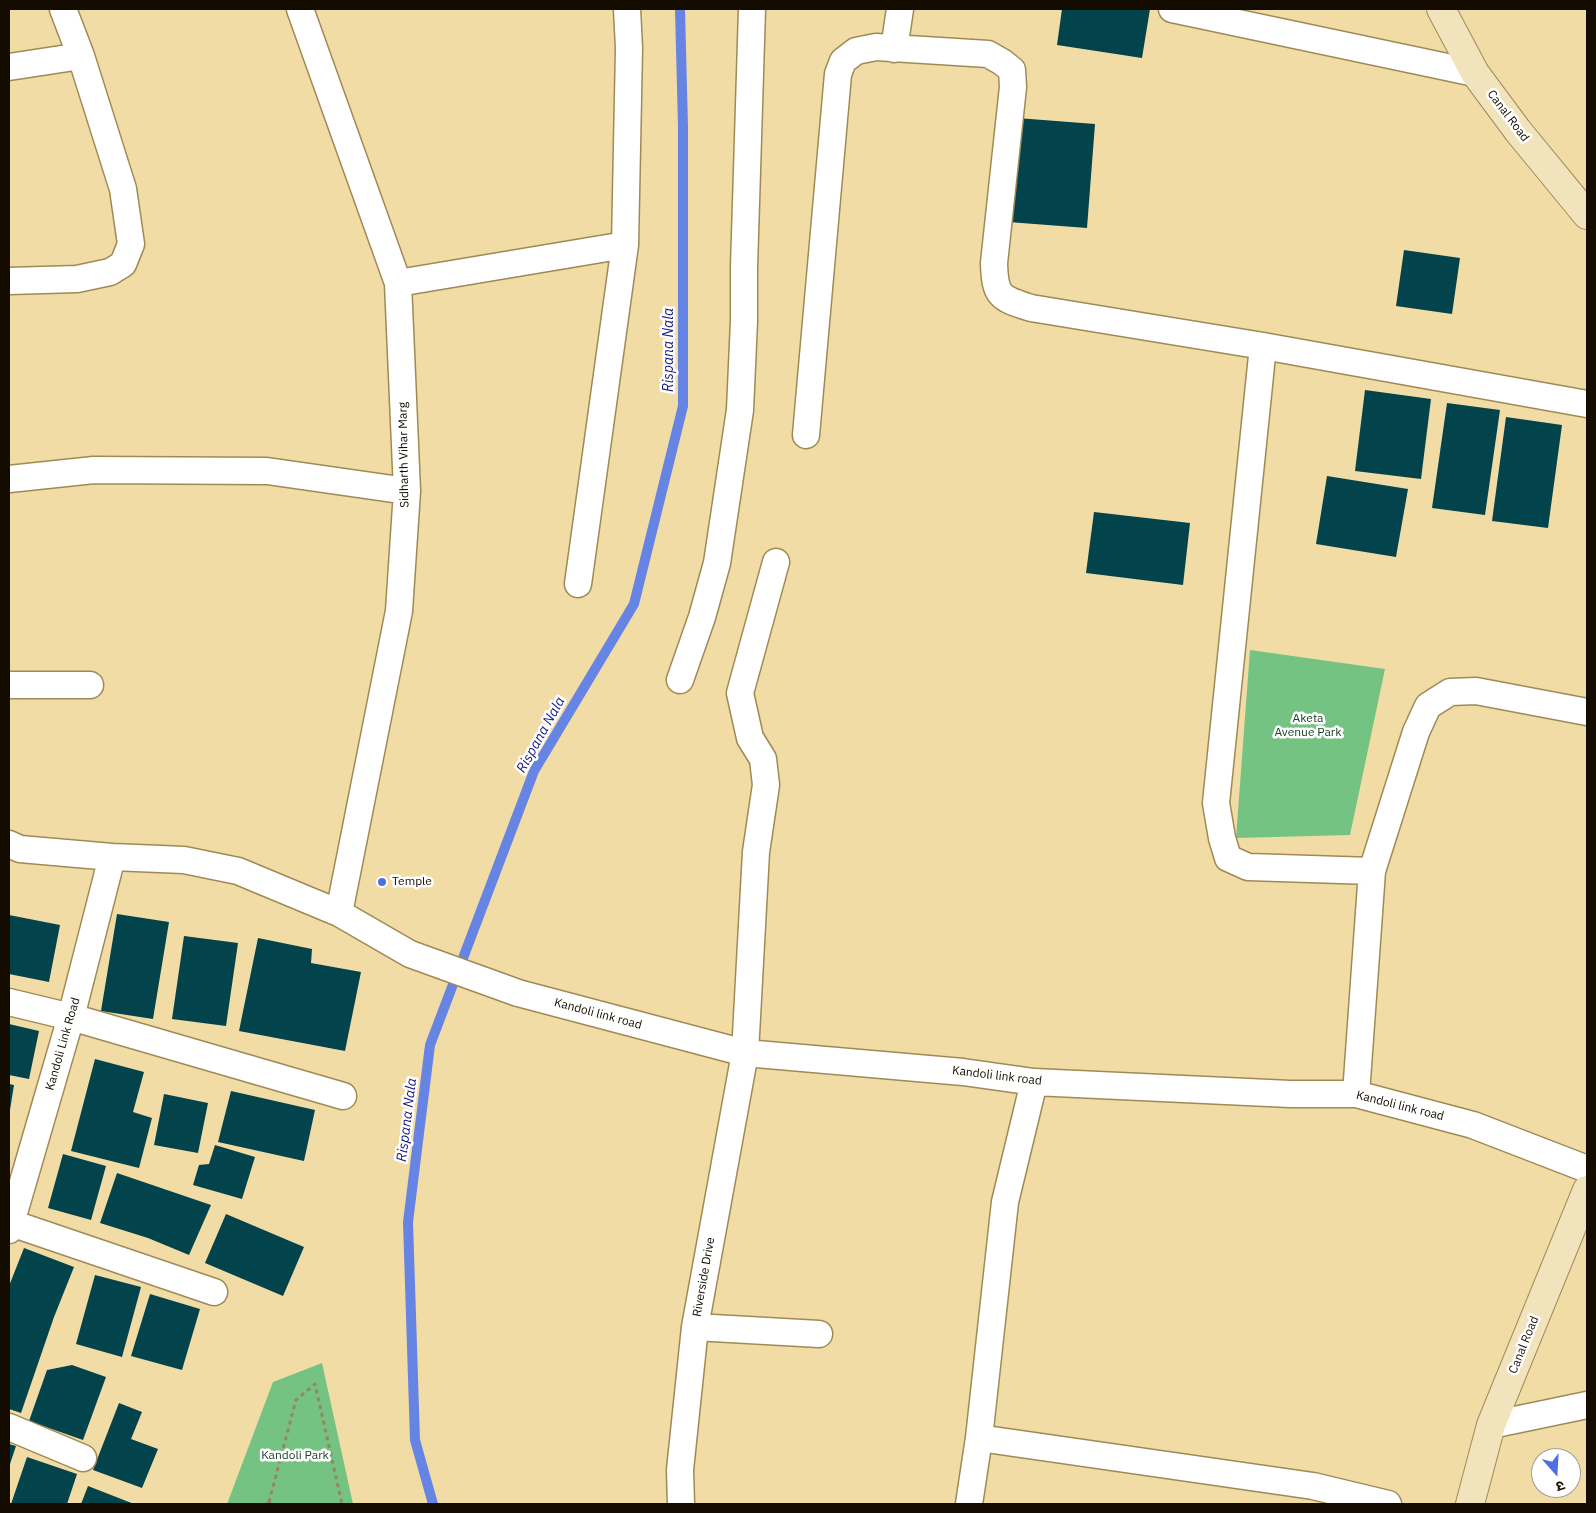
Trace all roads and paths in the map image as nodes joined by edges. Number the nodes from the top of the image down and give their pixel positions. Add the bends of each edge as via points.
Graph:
1 (64, 9) edge
2 (300, 9) edge
3 (627, 9) edge
4 (752, 9) edge
5 (900, 9) edge
6 (1172, 9) edge
7 (1442, 9) edge
8 (894, 49) junction
9 (81, 56) junction
10 (9, 67) edge
11 (1475, 73) junction
12 (1587, 215) edge
13 (625, 244) junction
14 (9, 281) edge
15 (398, 283) junction
16 (1263, 346) junction
17 (1587, 404) edge
18 (806, 435) dead end
19 (9, 479) edge
20 (407, 491) junction
21 (776, 562) dead end
22 (578, 584) dead end
23 (680, 680) dead end
24 (9, 685) edge
25 (90, 685) dead end
26 (1587, 712) edge
27 (9, 844) edge
28 (112, 857) junction
29 (1372, 871) junction
30 (339, 913) junction
31 (9, 1002) edge
32 (70, 1017) junction
33 (745, 1053) junction
34 (1034, 1082) junction
35 (1356, 1094) junction
36 (343, 1096) dead end
37 (1587, 1168) edge
38 (1587, 1190) edge
39 (10, 1226) edge
40 (214, 1292) dead end
41 (695, 1327) junction
42 (819, 1334) dead end
43 (1587, 1405) edge
44 (1491, 1425) junction
45 (9, 1427) edge
46 (979, 1438) junction
47 (83, 1458) dead end
48 (268, 1503) edge
49 (274, 1504) edge
50 (342, 1504) edge
51 (681, 1504) edge
52 (969, 1504) edge
53 (1388, 1504) edge
54 (1470, 1504) edge

1 - 9 street
2 - 15 street, Sidharth Vihar Marg
3 - 13 street
4 - 23 street via 740,410 717,563
5 - 8 street
6 - 11 street
7 - 11 street, Canal Road
8 - 16 street via 988,54 1012,70 1013,87 994,263 995,284 1000,294 1010,302 1031,308
8 - 18 street via 876,47 856,51 843,61 838,74
9 - 10 street
9 - 14 street via 123,189 131,244 123,264 110,272 77,279
11 - 12 street, Canal Road
13 - 15 street
13 - 22 street
15 - 20 street, Sidharth Vihar Marg
16 - 17 street
16 - 29 street via 1216,803 1222,838 1228,858 1248,867
19 - 20 street via 94,470 267,471
20 - 30 street, Sidharth Vihar Marg via 399,611
21 - 33 street, Riverside Drive via 740,693 750,738 763,759 766,785 756,852
24 - 25 street
26 - 29 street via 1476,691 1450,692 1428,706 1416,732
27 - 28 street via 20,849
28 - 30 street via 184,860 238,871
28 - 32 street, Kandoli Link Road
29 - 35 street
30 - 33 street, Kandoli link road via 410,954 518,993
31 - 32 street
32 - 36 street
32 - 39 street, Kandoli Link Road
33 - 34 street, Kandoli link road via 963,1072
33 - 41 street, Riverside Drive
34 - 35 street, Kandoli link road
34 - 46 street via 1005,1202
35 - 37 street, Kandoli link road via 1473,1126
38 - 44 street, Canal Road
39 - 40 street
41 - 42 street
41 - 51 street, Riverside Drive via 680,1470
43 - 44 street
44 - 54 street, Canal Road
45 - 47 street
46 - 52 street
46 - 53 street via 1313,1486
48 - 49 path
48 - 50 path via 296,1400 315,1384

